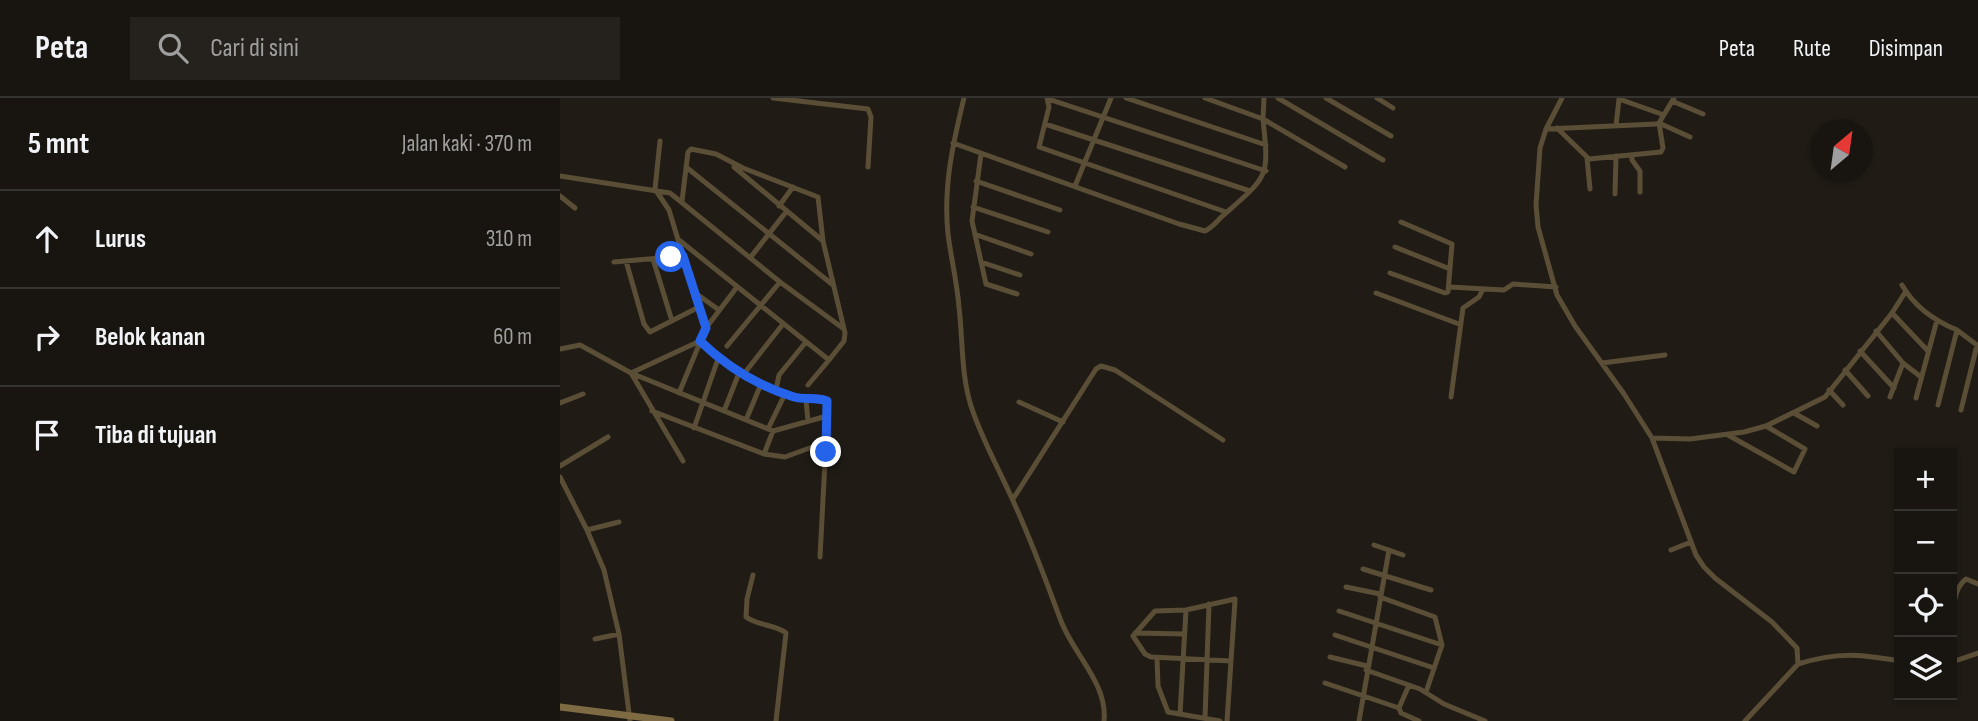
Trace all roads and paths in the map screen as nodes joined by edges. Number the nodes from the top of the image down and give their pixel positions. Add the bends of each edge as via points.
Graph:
1 (773, 98) edge
2 (964, 98) edge
3 (1111, 98) edge
4 (1126, 98) edge
5 (1205, 98) edge
6 (1264, 98) edge
7 (1278, 98) edge
8 (1326, 98) edge
9 (1377, 98) edge
10 (1562, 98) edge
11 (1048, 99) edge
12 (1673, 99) edge
13 (801, 100) edge
14 (1393, 108) dead end
15 (1703, 114) dead end
16 (1664, 115) junction
17 (1103, 116) junction
18 (1263, 119) junction
19 (1659, 123) junction
20 (1045, 124) junction
21 (1616, 127) junction
22 (1557, 128) junction
23 (1546, 129) junction
24 (1391, 136) dead end
25 (1690, 137) dead end
26 (1094, 139) junction
27 (660, 141) dead end
28 (953, 144) junction
29 (1266, 145) junction
30 (981, 153) junction
31 (1632, 155) junction
32 (1616, 156) junction
33 (1587, 158) junction
34 (1383, 160) dead end
35 (730, 162) junction
36 (1085, 162) junction
37 (686, 167) junction
38 (868, 167) dead end
39 (1345, 167) dead end
40 (1266, 171) junction
41 (560, 176) edge
42 (976, 181) junction
43 (1075, 186) junction
44 (793, 187) junction
45 (655, 189) junction
46 (1590, 189) dead end
47 (1250, 191) junction
48 (1640, 192) dead end
49 (1615, 194) dead end
50 (560, 195) edge
51 (682, 201) junction
52 (779, 206) junction
53 (973, 207) junction
54 (575, 208) dead end
55 (1060, 210) dead end
56 (786, 212) junction
57 (1226, 212) junction
58 (1401, 222) dead end
59 (1048, 232) dead end
60 (769, 234) junction
61 (976, 235) junction
62 (679, 240) junction
63 (823, 241) junction
64 (1395, 247) dead end
65 (1031, 254) dead end
66 (683, 256) junction
67 (750, 258) junction
68 (653, 259) junction
69 (626, 261) junction
70 (614, 262) dead end
71 (981, 262) junction
72 (1450, 269) junction
73 (1391, 272) dead end
74 (1020, 275) dead end
75 (780, 282) junction
76 (833, 285) junction
77 (1902, 285) dead end
78 (1449, 286) junction
79 (737, 287) junction
80 (1556, 287) junction
81 (1483, 289) junction
82 (1906, 291) junction
83 (694, 292) junction
84 (1376, 293) dead end
85 (1017, 294) dead end
86 (760, 306) junction
87 (699, 307) junction
88 (719, 310) junction
89 (1892, 313) junction
90 (1937, 320) junction
91 (672, 321) junction
92 (782, 324) junction
93 (1459, 324) junction
94 (706, 328) junction
95 (844, 329) junction
96 (1957, 330) junction
97 (1877, 331) junction
98 (700, 341) junction
99 (806, 342) junction
100 (727, 346) dead end
101 (560, 349) edge
102 (1927, 350) junction
103 (1860, 351) junction
104 (1665, 355) dead end
105 (718, 359) junction
106 (829, 359) junction
107 (1903, 362) junction
108 (1602, 363) junction
109 (1845, 370) junction
110 (631, 373) junction
111 (741, 374) junction
112 (1921, 377) junction
113 (761, 384) junction
114 (808, 385) dead end
115 (1894, 388) junction
116 (776, 390) junction
117 (1829, 390) junction
118 (679, 393) junction
119 (583, 394) dead end
120 (785, 394) junction
121 (1868, 396) dead end
122 (1451, 397) dead end
123 (1891, 397) dead end
124 (1916, 398) dead end
125 (806, 400) junction
126 (560, 402) edge
127 (702, 402) junction
128 (1019, 402) dead end
129 (1843, 405) dead end
130 (1938, 405) dead end
131 (1961, 410) dead end
132 (652, 411) junction
133 (724, 411) junction
134 (1794, 413) junction
135 (827, 416) junction
136 (746, 420) junction
137 (808, 421) junction
138 (1063, 422) junction
139 (1766, 426) junction
140 (1817, 426) dead end
141 (694, 428) junction
142 (770, 430) junction
143 (1728, 435) junction
144 (608, 437) dead end
145 (1652, 438) junction
146 (1223, 440) dead end
147 (826, 442) junction
148 (764, 454) junction
149 (683, 461) dead end
150 (560, 466) edge
151 (560, 477) edge
152 (1013, 499) junction
153 (619, 522) dead end
154 (587, 530) junction
155 (1691, 542) junction
156 (1374, 545) dead end
157 (1389, 550) junction
158 (1671, 550) dead end
159 (1403, 555) dead end
160 (820, 558) dead end
161 (1363, 569) dead end
162 (753, 575) dead end
163 (1384, 576) junction
164 (1978, 584) edge
165 (1346, 587) dead end
166 (1431, 590) dead end
167 (1957, 594) edge
168 (1380, 596) junction
169 (1209, 604) junction
170 (1186, 610) junction
171 (1339, 611) dead end
172 (1375, 621) junction
173 (1135, 633) junction
174 (619, 634) junction
175 (1185, 634) junction
176 (1335, 635) dead end
177 (595, 639) dead end
178 (1442, 645) junction
179 (1370, 646) junction
180 (1978, 653) edge
181 (1330, 657) dead end
182 (1157, 658) junction
183 (1184, 659) junction
184 (1208, 660) junction
185 (1957, 660) edge
186 (1231, 661) junction
187 (1894, 661) edge
188 (1798, 664) junction
189 (1366, 668) junction
190 (1434, 668) junction
191 (1325, 683) dead end
192 (1409, 685) junction
193 (1426, 692) junction
194 (1362, 695) junction
195 (560, 707) edge
196 (1399, 708) junction
197 (1168, 712) junction
198 (1180, 714) junction
199 (630, 718) edge
200 (1205, 718) junction
201 (671, 721) edge
202 (776, 721) edge
203 (1104, 721) edge
204 (1167, 721) edge
205 (1220, 721) edge
206 (1227, 721) edge
207 (1359, 721) edge
208 (1419, 721) edge
209 (1485, 721) edge
210 (1745, 721) edge

1 - 13 street
2 - 28 street
3 - 17 street
4 - 29 street
5 - 18 street
6 - 18 street
7 - 34 street
8 - 24 street
9 - 14 street
10 - 23 street
11 - 17 street
11 - 20 street
12 - 15 street
12 - 16 street
13 - 38 street via 868,109
16 - 19 street
16 - 21 street via 1619,99
17 - 26 street
17 - 40 street
18 - 29 street
18 - 39 street
19 - 21 street
19 - 25 street
19 - 31 street via 1661,152
20 - 26 street
20 - 36 street via 1039,147
21 - 22 street
22 - 23 street
22 - 33 street
23 - 80 street via 1540,148 1536,214
26 - 36 street
26 - 47 street
27 - 45 street
28 - 30 street
28 - 152 street via 947,219 964,373 975,418
29 - 40 street
30 - 42 street
30 - 43 street
31 - 32 street
31 - 48 street via 1640,171
32 - 33 street
32 - 49 street
33 - 46 street
35 - 37 street via 691,149
35 - 44 street
35 - 52 street
36 - 43 street
36 - 57 street
37 - 51 street
37 - 60 street
40 - 47 street
41 - 45 street
42 - 53 street
42 - 55 street
43 - 57 street via 1203,230
44 - 52 street
44 - 63 street via 818,198
45 - 51 street
45 - 62 street via 667,205
47 - 57 street
50 - 54 street
51 - 67 street
52 - 56 street
53 - 59 street
53 - 61 street
56 - 60 street
56 - 63 street
58 - 72 street via 1452,244
60 - 67 street
60 - 76 street
61 - 65 street
61 - 71 street
62 - 66 street
62 - 79 street
63 - 76 street
64 - 72 street
66 - 68 street
66 - 83 street
67 - 75 street
68 - 69 street
68 - 91 street
69 - 70 street
69 - 91 street via 647,330
71 - 74 street
71 - 85 street via 986,284
72 - 78 street
73 - 78 street via 1445,293
75 - 86 street
75 - 95 street
76 - 95 street
77 - 82 street
78 - 81 street
79 - 86 street
79 - 88 street
80 - 81 street via 1513,284 1504,290
80 - 108 street via 1560,303
81 - 93 street via 1462,308
82 - 89 street
82 - 90 street
83 - 87 street
83 - 88 street
84 - 93 street
86 - 92 street
86 - 100 street
87 - 91 street
87 - 94 street
88 - 94 street
89 - 97 street
89 - 102 street
90 - 96 street
90 - 102 street
92 - 99 street
92 - 111 street
93 - 122 street
94 - 98 street
95 - 106 street via 845,339
96 - 130 street
96 - 131 street via 1977,345
97 - 103 street
97 - 107 street
98 - 105 street
98 - 110 street
98 - 118 street
99 - 106 street
99 - 116 street via 779,375
101 - 110 street via 580,345
102 - 112 street
103 - 109 street
103 - 115 street
104 - 108 street
105 - 111 street
105 - 127 street
106 - 114 street
107 - 112 street
107 - 115 street
108 - 145 street
109 - 117 street
109 - 121 street
110 - 118 street
110 - 132 street
111 - 113 street
111 - 133 street
112 - 124 street
113 - 116 street
113 - 136 street
115 - 123 street
116 - 120 street
117 - 129 street
117 - 134 street via 1825,397
118 - 127 street
119 - 126 street
120 - 125 street
120 - 142 street
125 - 135 street via 827,401
125 - 137 street
127 - 133 street
127 - 141 street
128 - 138 street
132 - 141 street
132 - 149 street
133 - 136 street
134 - 139 street
134 - 140 street
135 - 137 street
135 - 147 street
136 - 142 street
137 - 142 street
138 - 146 street via 1104,365
138 - 152 street
139 - 143 street
139 - 143 street via 1805,449 1794,471
141 - 148 street
142 - 148 street
143 - 145 street
144 - 150 street
145 - 155 street
147 - 148 street via 785,457
147 - 160 street
151 - 154 street
152 - 203 street via 1068,635 1100,689
153 - 154 street
154 - 174 street via 604,570
155 - 158 street
155 - 188 street via 1703,567 1772,622 1797,649
156 - 157 street
157 - 159 street
157 - 163 street
161 - 163 street
162 - 202 street via 746,617 786,633
163 - 166 street
163 - 168 street
164 - 167 street via 1963,580
165 - 168 street
168 - 172 street
168 - 178 street via 1434,616
169 - 170 street
169 - 184 street
169 - 186 street via 1235,599
170 - 173 street via 1155,611
170 - 175 street
171 - 172 street
172 - 178 street
172 - 179 street
173 - 175 street
173 - 182 street via 1133,637 1145,654
174 - 177 street
174 - 199 street
175 - 183 street
176 - 179 street
178 - 190 street
179 - 189 street
179 - 190 street
180 - 185 street
181 - 189 street
182 - 183 street
182 - 197 street via 1158,686
183 - 184 street
183 - 198 street
184 - 186 street
184 - 200 street
186 - 206 street
187 - 188 street via 1853,654
188 - 210 street
189 - 192 street
189 - 194 street
190 - 193 street
191 - 194 street
192 - 193 street
192 - 196 street
193 - 209 street
194 - 196 street
194 - 207 street
195 - 199 street
196 - 208 street
197 - 198 street
197 - 204 street
198 - 200 street
199 - 201 street
200 - 205 street

